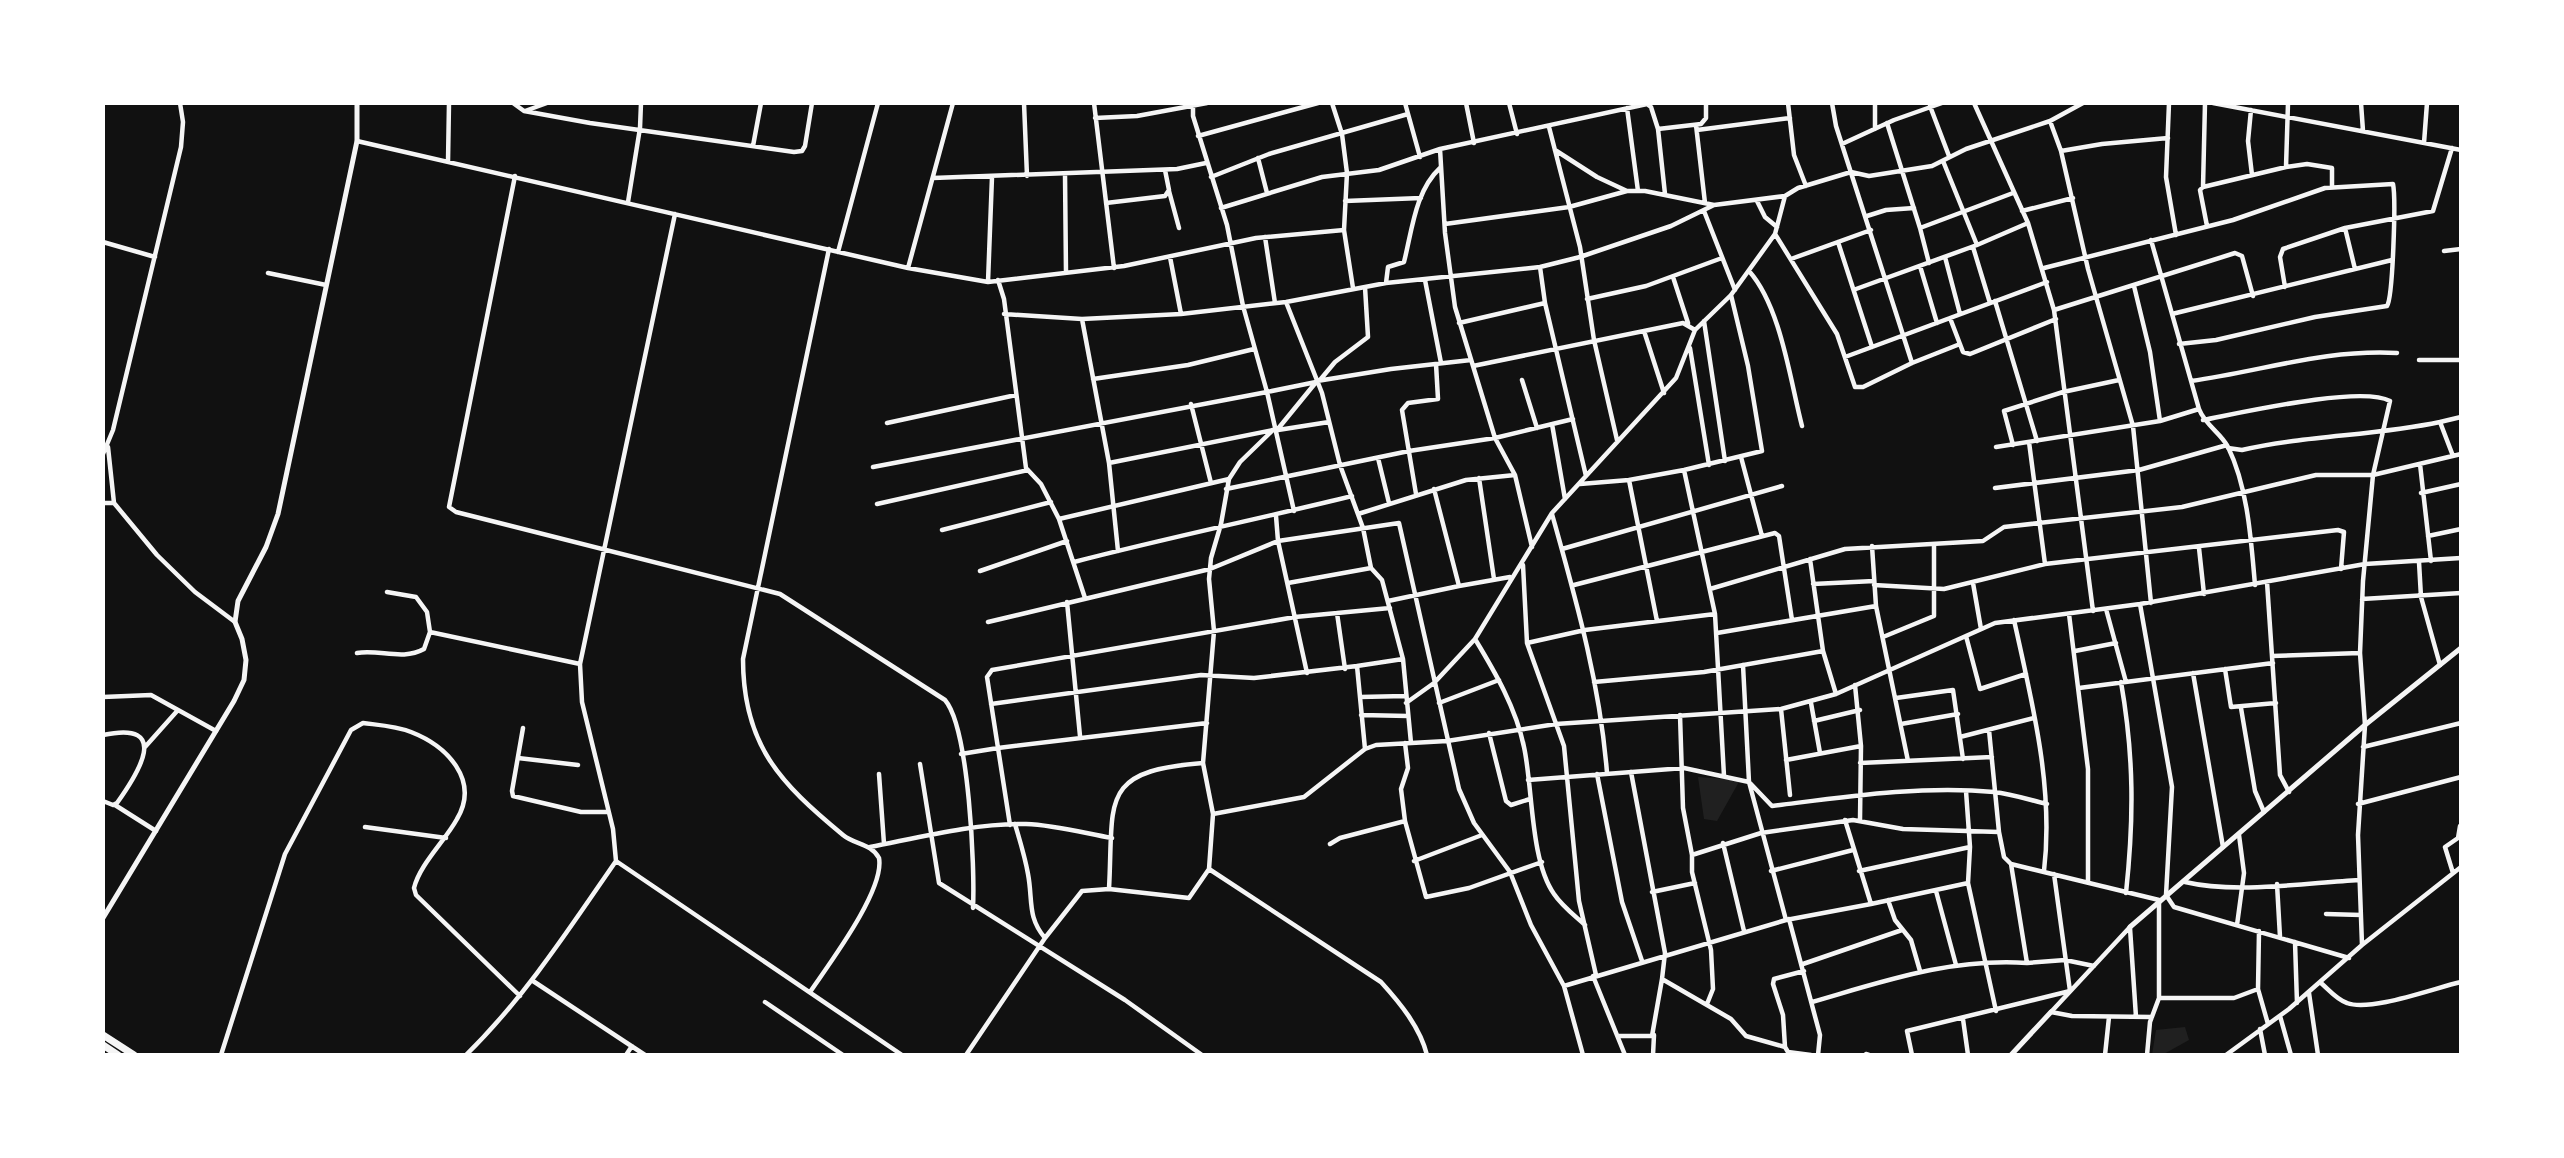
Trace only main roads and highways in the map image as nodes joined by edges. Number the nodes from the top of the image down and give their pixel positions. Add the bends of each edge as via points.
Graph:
1 (103, 1035) edge
2 (103, 1045) edge
3 (118, 1055) edge
4 (134, 1055) edge

1 - 4 main road
2 - 3 main road

